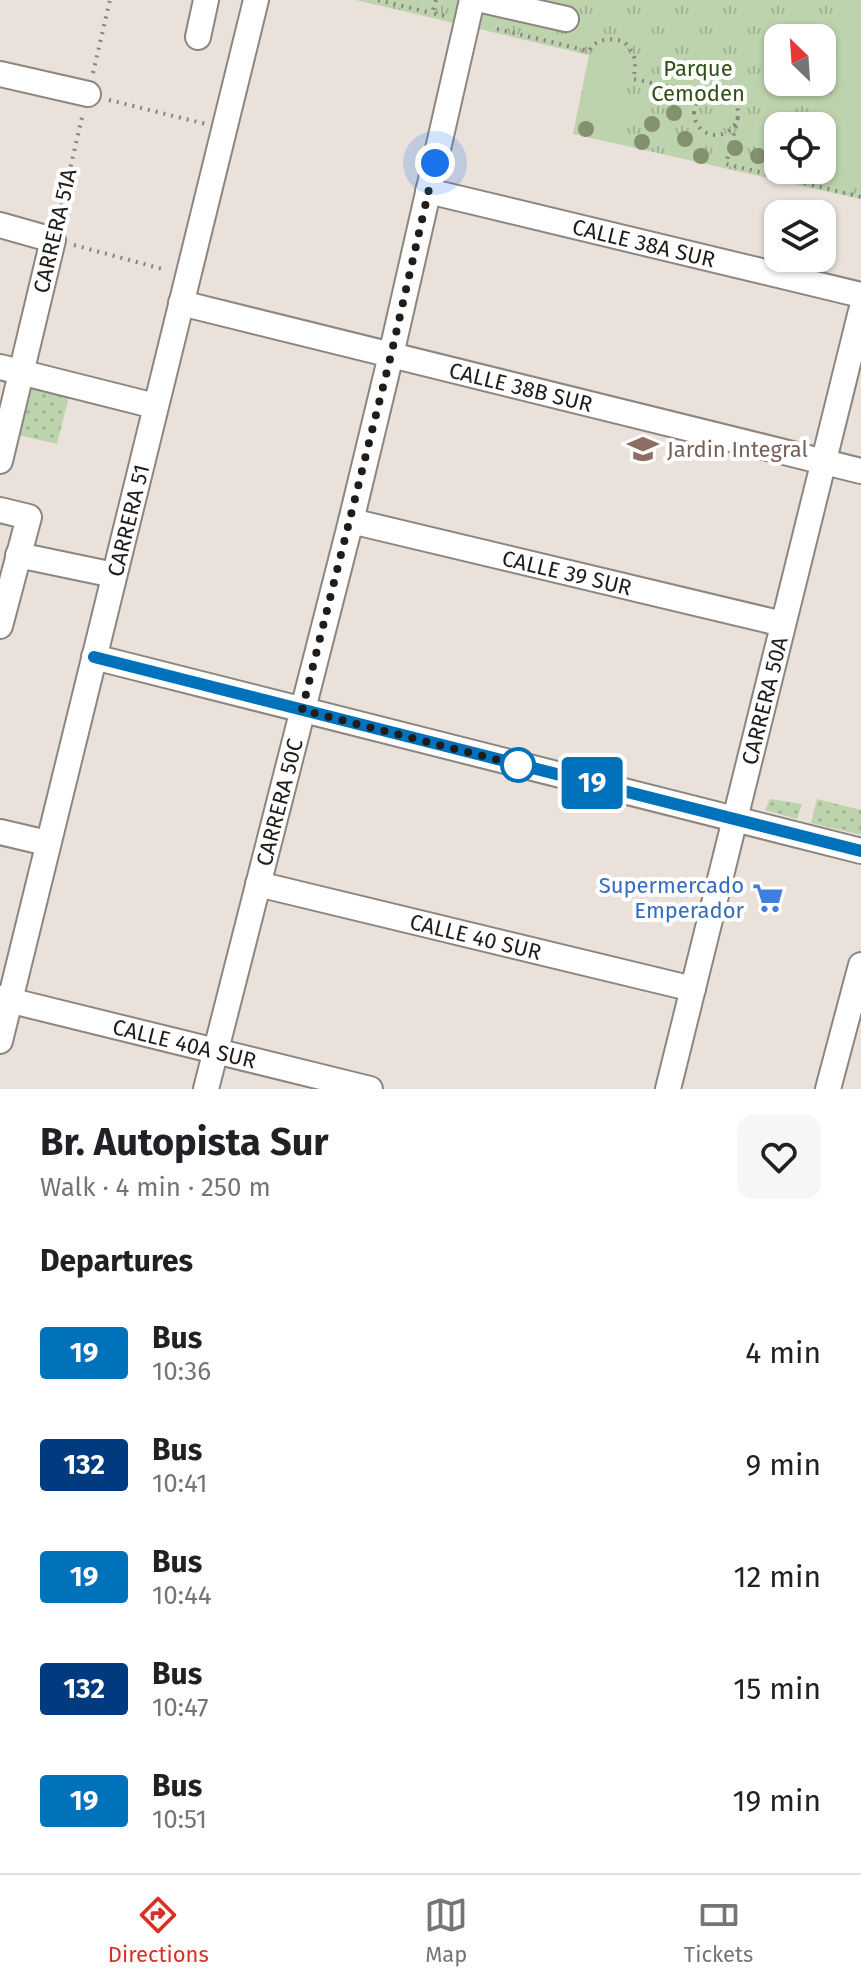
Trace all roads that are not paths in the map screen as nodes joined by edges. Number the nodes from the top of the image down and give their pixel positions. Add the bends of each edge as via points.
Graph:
1 (206, 0) edge
2 (254, 0) edge
3 (482, 0) edge
4 (469, 11) edge
5 (566, 19) dead end
6 (198, 37) dead end
7 (0, 74) edge
8 (88, 94) road end
9 (428, 191) junction
10 (0, 225) edge
11 (861, 295) edge
12 (181, 303) junction
13 (861, 311) edge
14 (391, 355) junction
15 (10, 370) edge
16 (155, 406) junction
17 (0, 461) edge
18 (824, 462) junction
19 (861, 471) edge
20 (0, 510) edge
21 (351, 521) junction
22 (18, 555) junction
23 (114, 575) junction
24 (783, 624) junction
25 (0, 626) edge
26 (94, 657) junction
27 (302, 710) junction
28 (735, 819) junction
29 (0, 832) edge
30 (47, 843) junction
31 (861, 851) edge
32 (258, 884) junction
33 (861, 965) edge
34 (693, 989) junction
35 (5, 999) edge
36 (0, 1041) edge
37 (215, 1051) junction
38 (206, 1089) edge
39 (370, 1089) edge
40 (668, 1089) edge
41 (828, 1089) edge

1 - 6 street
2 - 12 street, CARRERA 51
3 - 5 street
4 - 9 street, CARRERA 50C
7 - 8 street
9 - 11 street, CALLE 38A SUR
9 - 14 street, CARRERA 50C
10 - 15 street, CARRERA 51A via 53,240
12 - 14 street, CALLE 38B SUR
12 - 16 street, CARRERA 51
13 - 18 street, CARRERA 50A
14 - 18 street, CALLE 38B SUR
14 - 21 street, CARRERA 50C
15 - 16 street
15 - 17 street, CARRERA 51A
16 - 23 street, CARRERA 51
18 - 19 street, CALLE 38B SUR
18 - 24 street, CARRERA 50A
20 - 22 street via 29,517
21 - 24 street, CALLE 39 SUR
21 - 27 street, CARRERA 50C
22 - 23 street
22 - 25 street
23 - 26 street, CARRERA 51
24 - 28 street, CARRERA 50A
26 - 27 street
26 - 30 street, CARRERA 51
27 - 28 street
27 - 32 street, CARRERA 50C
28 - 31 street
28 - 34 street, CARRERA 50A
29 - 30 street
30 - 35 street, CARRERA 51
32 - 34 street, CALLE 40 SUR
32 - 37 street, CARRERA 50C
33 - 41 street
34 - 40 street, CARRERA 50A
35 - 36 street, CARRERA 51
35 - 37 street, CALLE 40A SUR
37 - 38 street, CARRERA 50C
37 - 39 street, CALLE 40A SUR

